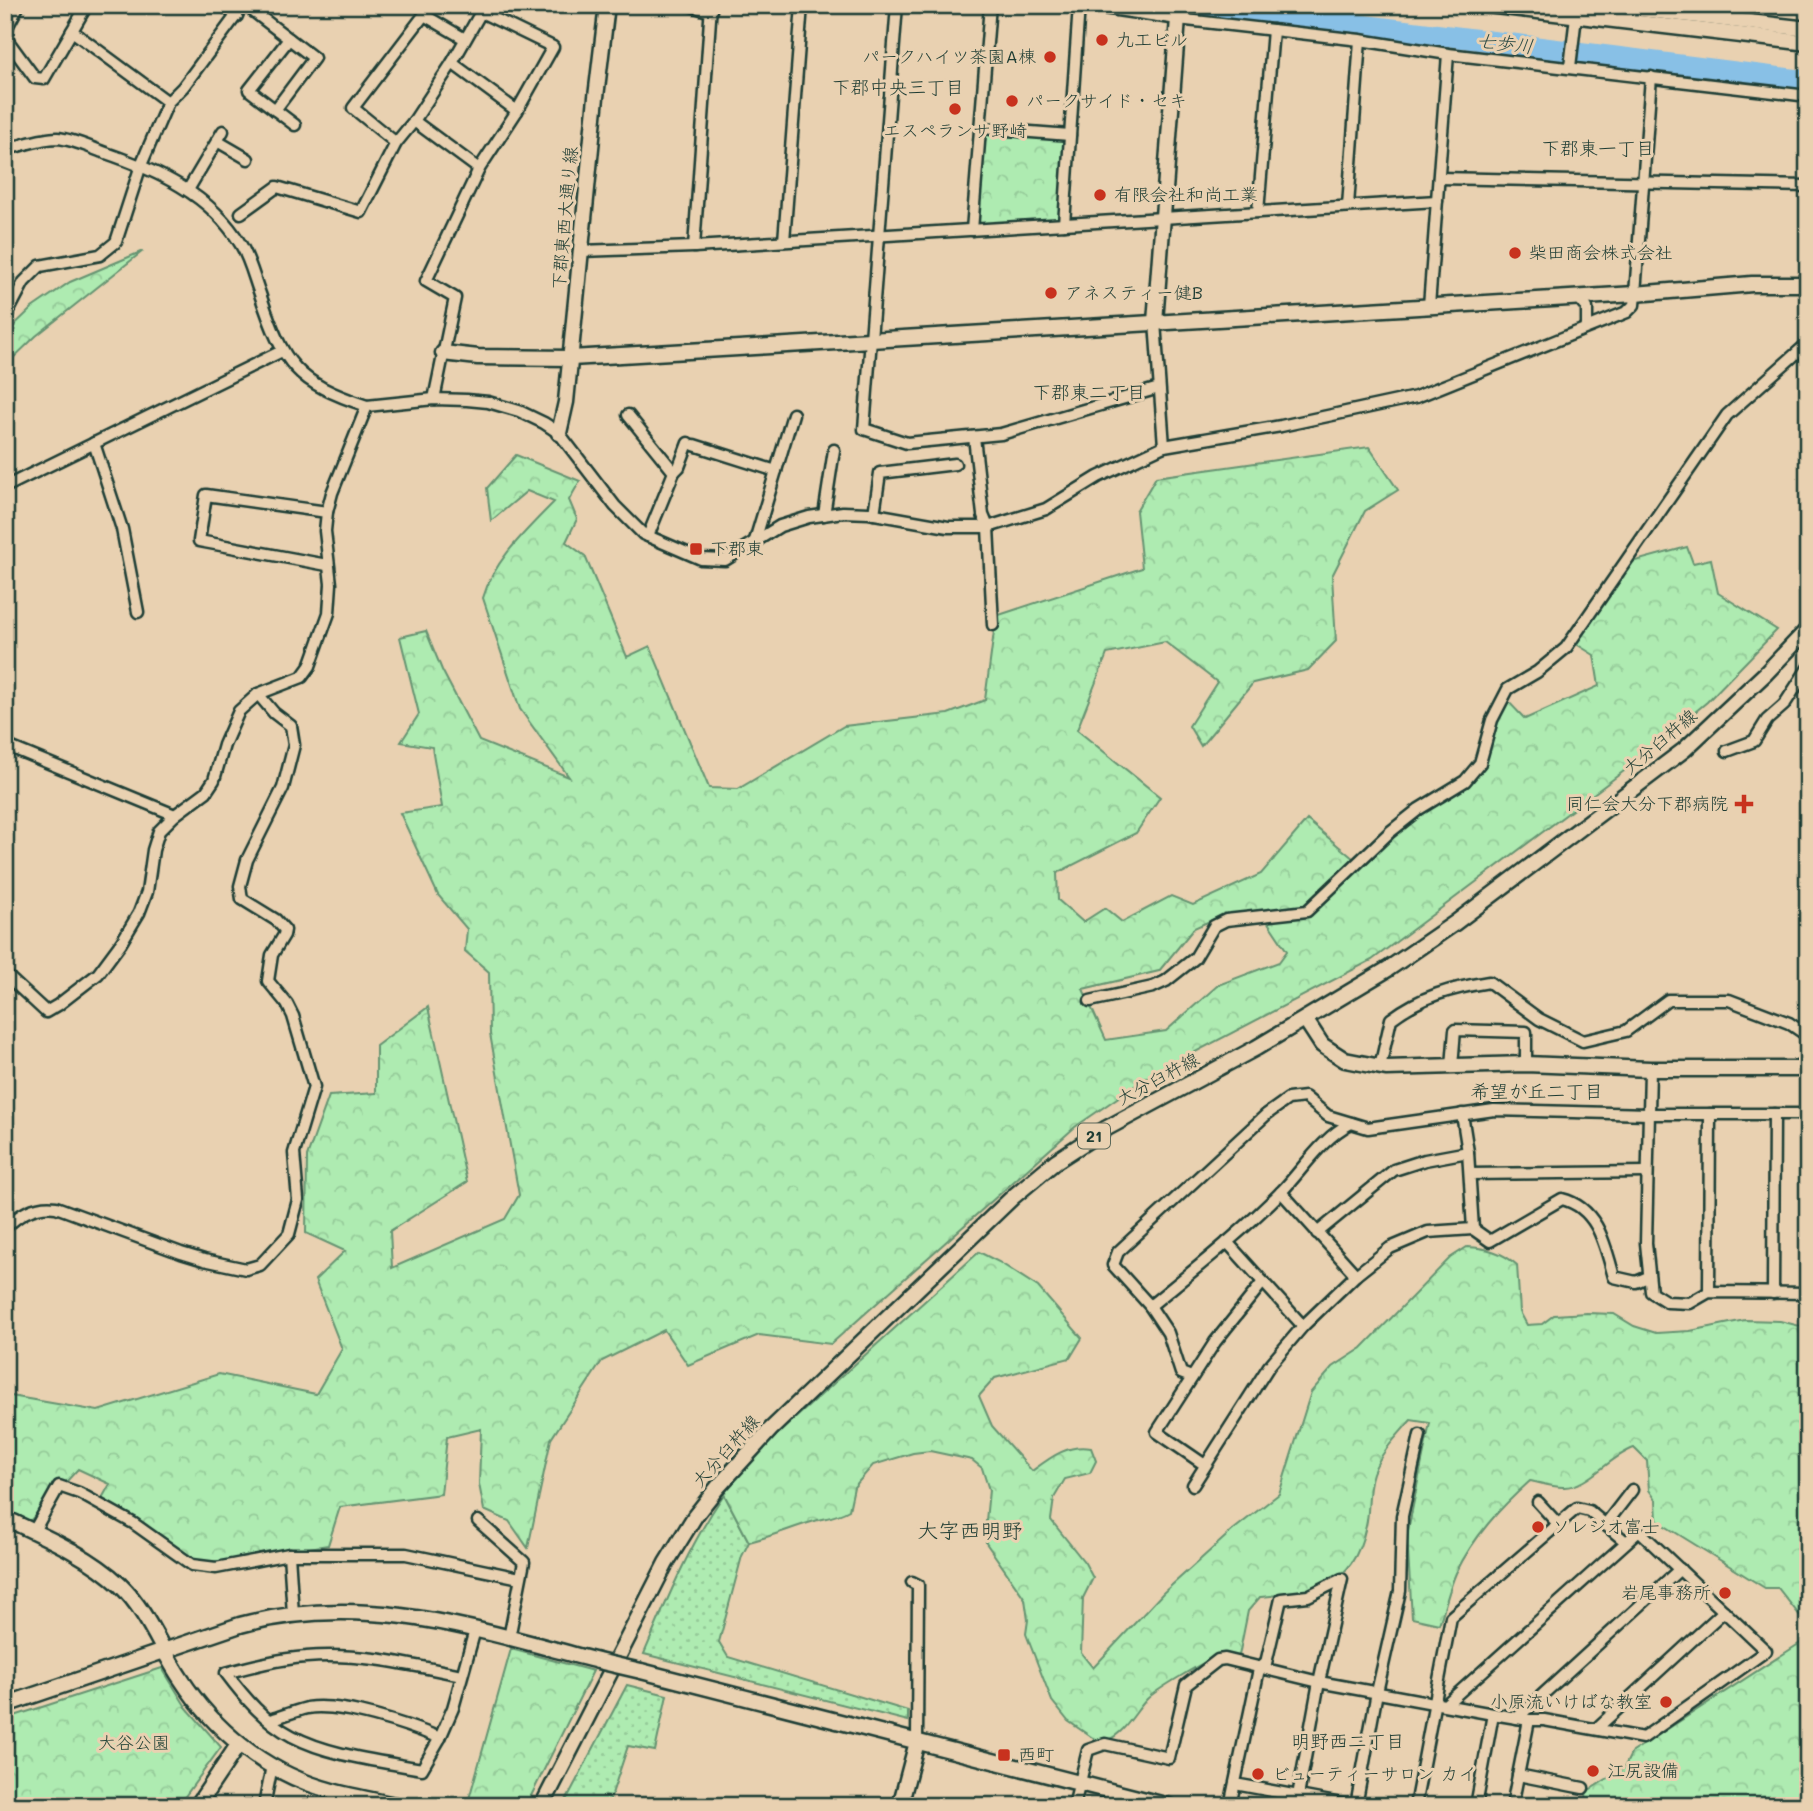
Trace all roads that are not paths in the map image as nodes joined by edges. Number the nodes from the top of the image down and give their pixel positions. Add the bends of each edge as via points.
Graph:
1 (19, 5) edge
2 (87, 5) edge
3 (223, 5) edge
4 (245, 5) edge
5 (607, 5) edge
6 (689, 5) edge
7 (802, 5) edge
8 (897, 5) edge
9 (990, 5) edge
10 (1081, 5) edge
11 (1486, 5) edge
12 (1607, 5) edge
13 (483, 8) edge
14 (711, 9) edge
15 (1578, 10) edge
16 (1179, 13) edge
17 (236, 16) junction
18 (1808, 29) edge
19 (1273, 30) junction
20 (5, 31) edge
21 (72, 31) junction
22 (5, 37) edge
23 (289, 39) junction
24 (465, 39) junction
25 (1360, 40) junction
26 (1808, 43) edge
27 (1448, 54) junction
28 (452, 63) junction
29 (1571, 65) junction
30 (1651, 77) junction
31 (1808, 96) edge
32 (168, 102) junction
33 (275, 110) junction
34 (517, 111) junction
35 (414, 121) junction
36 (295, 125) dead end
37 (980, 128) junction
38 (223, 131) dead end
39 (1070, 135) junction
40 (217, 141) junction
41 (396, 143) junction
42 (5, 149) edge
43 (248, 159) dead end
44 (141, 165) junction
45 (479, 169) junction
46 (1439, 177) junction
47 (1643, 182) junction
48 (1808, 186) edge
49 (188, 190) junction
50 (1437, 201) junction
51 (1348, 206) junction
52 (1258, 212) junction
53 (240, 213) dead end
54 (1163, 218) junction
55 (1063, 224) junction
56 (972, 230) junction
57 (879, 235) junction
58 (784, 241) junction
59 (694, 247) junction
60 (581, 251) junction
61 (1808, 284) edge
62 (1635, 294) junction
63 (1578, 297) junction
64 (1429, 306) junction
65 (5, 318) edge
66 (1155, 322) junction
67 (1587, 327) junction
68 (871, 340) junction
69 (1808, 343) edge
70 (282, 351) junction
71 (443, 353) junction
72 (571, 358) junction
73 (1159, 388) junction
74 (434, 399) junction
75 (368, 406) junction
76 (793, 414) dead end
77 (628, 415) dead end
78 (559, 433) junction
79 (974, 437) junction
80 (94, 443) junction
81 (1164, 446) junction
82 (834, 450) dead end
83 (955, 464) dead end
84 (776, 471) junction
85 (674, 472) junction
86 (5, 487) edge
87 (327, 512) junction
88 (874, 513) junction
89 (824, 514) junction
90 (988, 527) junction
91 (648, 536) junction
92 (754, 544) junction
93 (327, 565) junction
94 (138, 612) dead end
95 (993, 625) dead end
96 (1808, 629) edge
97 (1808, 668) edge
98 (258, 694) junction
99 (5, 745) edge
100 (1727, 751) dead end
101 (175, 814) junction
102 (5, 974) edge
103 (1090, 1001) dead end
104 (1305, 1019) junction
105 (1808, 1036) edge
106 (1526, 1064) junction
107 (1452, 1066) junction
108 (1380, 1067) junction
109 (1650, 1069) junction
110 (1808, 1069) edge
111 (1462, 1114) junction
112 (1649, 1114) junction
113 (1710, 1114) junction
114 (1774, 1114) junction
115 (1808, 1114) edge
116 (1351, 1123) junction
117 (1468, 1152) junction
118 (1647, 1172) junction
119 (1470, 1174) junction
120 (1281, 1192) junction
121 (5, 1228) edge
122 (1473, 1229) junction
123 (1317, 1233) junction
124 (1227, 1242) junction
125 (1356, 1275) junction
126 (1648, 1277) junction
127 (1263, 1282) junction
128 (1709, 1292) junction
129 (1773, 1293) junction
130 (1808, 1293) edge
131 (1150, 1306) junction
132 (1303, 1325) junction
133 (1191, 1377) junction
134 (1420, 1435) dead end
135 (1205, 1465) junction
136 (1193, 1485) dead end
137 (1632, 1490) dead end
138 (1538, 1502) dead end
139 (5, 1518) edge
140 (478, 1521) dead end
141 (1558, 1524) junction
142 (1605, 1525) junction
143 (34, 1531) junction
144 (1626, 1542) junction
145 (289, 1554) junction
146 (1680, 1569) junction
147 (520, 1578) junction
148 (912, 1582) dead end
149 (1724, 1611) junction
150 (293, 1614) junction
151 (475, 1630) junction
152 (509, 1638) junction
153 (164, 1651) junction
154 (1259, 1669) junction
155 (462, 1675) junction
156 (1319, 1682) junction
157 (1377, 1692) junction
158 (1433, 1703) junction
159 (5, 1705) edge
160 (1445, 1705) junction
161 (1493, 1714) junction
162 (1517, 1718) junction
163 (270, 1720) junction
164 (1529, 1720) junction
165 (1597, 1728) junction
166 (440, 1738) junction
167 (917, 1742) junction
168 (238, 1745) junction
169 (272, 1766) junction
170 (1518, 1775) junction
171 (1078, 1783) junction
172 (1235, 1784) junction
173 (1583, 1788) dead end
174 (1298, 1796) junction
175 (334, 1799) edge
176 (1338, 1805) edge
177 (197, 1806) edge
178 (264, 1806) edge
179 (400, 1806) edge
180 (542, 1806) edge
181 (900, 1806) edge
182 (1074, 1806) edge
183 (1169, 1806) edge
184 (1230, 1806) edge
185 (1354, 1806) edge
186 (1415, 1806) edge
187 (1476, 1806) edge
188 (1512, 1806) edge

1 - 20 street
2 - 21 street
3 - 17 street
4 - 17 street
4 - 23 street
5 - 60 street, 下郡東西大通り線
6 - 14 street
7 - 58 street
8 - 57 street
9 - 37 street
10 - 16 street
10 - 39 street
11 - 15 street
12 - 18 street
13 - 24 street
13 - 34 street via 553,47
14 - 59 street
15 - 26 street
15 - 29 street
16 - 19 street
16 - 54 street
17 - 32 street
19 - 25 street
19 - 52 street
21 - 22 street via 44,79 35,78
21 - 32 street
23 - 33 street via 314,58
23 - 33 street via 249,90
24 - 28 street
24 - 41 street via 424,15 352,108
25 - 27 street
25 - 51 street
27 - 29 street
27 - 46 street
28 - 34 street
28 - 35 street
29 - 30 street
30 - 31 street
30 - 47 street
32 - 44 street
33 - 36 street
34 - 45 street
35 - 41 street
35 - 45 street
37 - 39 street
37 - 56 street
38 - 40 street
39 - 55 street
40 - 43 street
40 - 49 street
41 - 53 street via 361,212 277,187
42 - 44 street via 58,138
44 - 49 street
44 - 65 street via 114,245 100,254 40,266 24,282
45 - 71 street via 426,281 455,298
46 - 47 street
46 - 50 street
47 - 48 street
47 - 62 street
49 - 70 street via 214,211 241,245
50 - 51 street
50 - 64 street
51 - 52 street
52 - 54 street
54 - 55 street
54 - 66 street
55 - 56 street
56 - 57 street
57 - 58 street
57 - 68 street
58 - 59 street
59 - 60 street
60 - 72 street, 下郡東西大通り線
61 - 62 street
62 - 63 street
62 - 67 street via 1634,305 1627,312
63 - 64 street
63 - 67 street via 1587,308
64 - 66 street
66 - 68 street
66 - 73 street
67 - 81 street via 1416,397
68 - 72 street
68 - 79 street via 864,429 906,443
69 - 103 street via 1727,415 1566,648 1508,688 1492,720 1480,763 1465,781 1390,832 1307,911 1226,920 1214,926 1195,958 1166,981
70 - 75 street via 300,373 324,390
70 - 80 street
71 - 72 street
71 - 74 street
72 - 78 street, 下郡東西大通り線
73 - 79 street via 1001,434
73 - 81 street
74 - 75 street
74 - 78 street via 498,405
75 - 87 street
76 - 84 street
77 - 85 street
78 - 91 street via 615,506
79 - 90 street
80 - 86 street
80 - 94 street via 122,529
81 - 90 street via 1098,477 1046,509
82 - 89 street
83 - 88 street via 880,473
84 - 85 street via 691,444
84 - 92 street
85 - 91 street
87 - 93 street
87 - 93 street via 206,495 199,541
88 - 89 street
88 - 90 street via 948,527
89 - 92 street via 780,526
90 - 95 street
91 - 92 street via 701,559 725,560
93 - 98 street via 329,613 310,666 302,677
96 - 104 street, 大分臼杵線 / 21 via 1716,720 1639,785 1455,923
97 - 100 street via 1754,741
98 - 101 street via 239,711 215,780
98 - 121 street via 291,726 294,739 285,782 255,843 240,888 242,899 285,930 272,955 268,981 293,1016 314,1087 294,1153 298,1192 292,1230 260,1265 246,1269 181,1253 56,1207 38,1207
99 - 101 street
101 - 102 street via 159,831 148,892 139,913 98,974 46,1012
104 - 108 street via 1322,1045 1345,1060
104 - 180 street, 大分臼杵線 / 21 via 1056,1161 762,1438 716,1488 675,1546
105 - 108 street via 1789,1023 1729,1000 1668,1000 1626,1031 1583,1041 1539,1019 1489,982 1425,997 1391,1019
106 - 107 street
106 - 107 street via 1526,1032 1455,1030
106 - 109 street
107 - 108 street
109 - 110 street
109 - 112 street
111 - 112 street via 1494,1110
111 - 116 street via 1368,1128
111 - 117 street
112 - 113 street
112 - 118 street
113 - 114 street
113 - 128 street
114 - 115 street
114 - 129 street
116 - 120 street via 1336,1130
116 - 131 street via 1328,1116 1305,1097 1288,1099 1267,1114 1118,1252 1113,1265
117 - 119 street
117 - 123 street via 1394,1170
118 - 119 street
118 - 126 street
119 - 122 street
120 - 123 street
120 - 124 street
122 - 125 street via 1428,1232 1390,1248
122 - 126 street via 1490,1241 1562,1199 1577,1202 1598,1226 1614,1277 1636,1282
123 - 125 street
124 - 127 street
124 - 131 street
125 - 132 street
126 - 128 street via 1651,1293 1667,1302 1690,1303
127 - 132 street
127 - 133 street
128 - 129 street
129 - 130 street
131 - 133 street via 1168,1334 1181,1373
132 - 135 street via 1269,1366
133 - 135 street via 1157,1432
134 - 157 street via 1402,1516 1400,1591
135 - 136 street
137 - 142 street
138 - 141 street
139 - 143 street
140 - 147 street via 524,1562
141 - 142 street via 1577,1508 1589,1511
141 - 158 street via 1451,1617
142 - 144 street
143 - 145 street via 59,1486 133,1523 192,1565 216,1568
143 - 153 street via 93,1563 121,1586
144 - 146 street via 1639,1531
144 - 160 street
145 - 147 street via 406,1554
145 - 150 street
146 - 149 street
146 - 162 street
147 - 152 street
148 - 167 street via 918,1585
149 - 165 street
149 - 165 street via 1766,1651 1643,1738
150 - 151 street via 379,1612
150 - 153 street via 240,1625
151 - 152 street
151 - 155 street
152 - 167 street, bridge
153 - 159 street
153 - 168 street via 193,1696
154 - 156 street
154 - 156 street via 1266,1663 1281,1599 1308,1596 1342,1579
154 - 171 street via 1218,1660 1186,1685 1170,1758 1105,1744 1088,1750
154 - 172 street
155 - 163 street via 345,1656 307,1657 226,1673
155 - 166 street
156 - 157 street
156 - 174 street
157 - 158 street
157 - 185 street
158 - 160 street
158 - 186 street
160 - 161 street
161 - 162 street
161 - 187 street
162 - 164 street
163 - 166 street via 309,1708 344,1710 398,1721
163 - 166 street via 319,1747 422,1769
164 - 165 street
164 - 170 street
167 - 171 street
167 - 181 street
168 - 169 street
168 - 177 street
169 - 175 street
169 - 178 street
170 - 173 street
170 - 188 street
171 - 182 street
171 - 183 street
172 - 174 street
172 - 184 street
174 - 176 street
175 - 179 street
176 - 185 street

